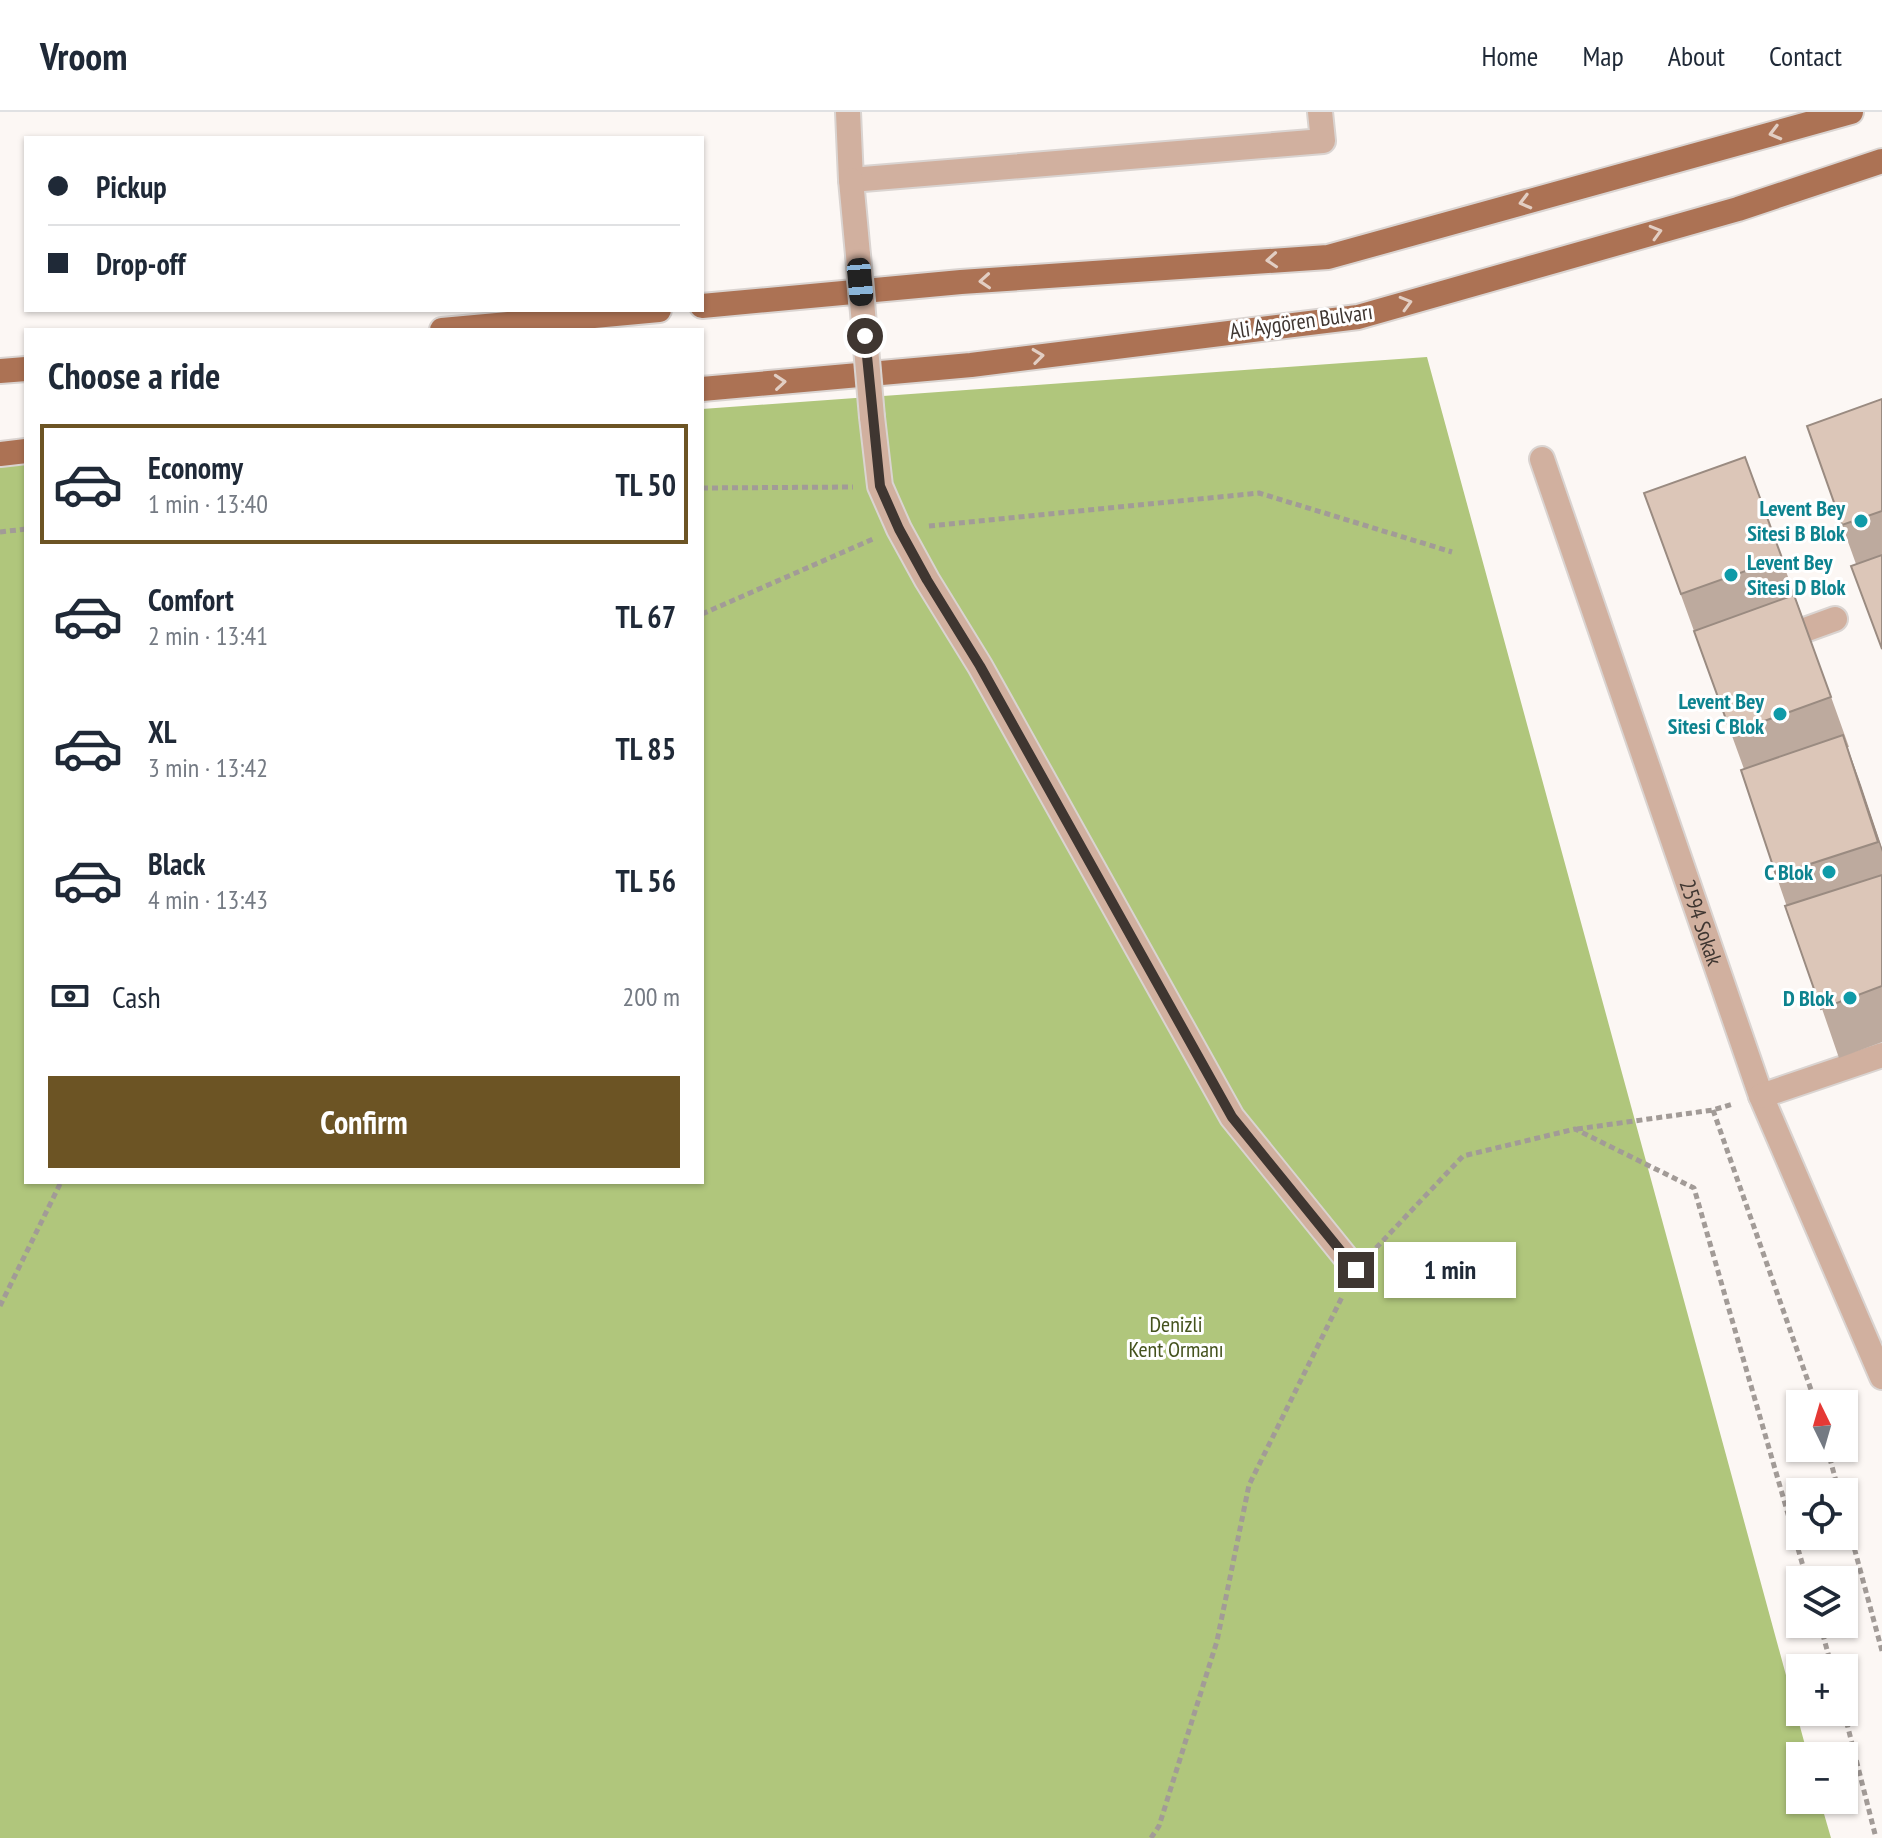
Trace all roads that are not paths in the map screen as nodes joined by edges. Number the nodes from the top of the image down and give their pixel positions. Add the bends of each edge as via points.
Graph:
1 (848, 112) edge
2 (1320, 112) edge
3 (1851, 112) edge
4 (1882, 161) edge
5 (851, 180) junction
6 (704, 306) edge
7 (637, 312) edge
8 (464, 328) edge
9 (24, 369) edge
10 (0, 371) edge
11 (704, 389) edge
12 (24, 451) edge
13 (0, 454) edge
14 (1542, 459) dead end
15 (1835, 619) dead end
16 (1762, 645) edge
17 (1882, 1055) edge
18 (1761, 1096) junction
19 (1356, 1270) road end
20 (1882, 1377) edge

1 - 5 street
2 - 5 street via 1323,141
3 -> 6 main road via 1328,257
11 -> 4 main road, Ali Aygören Bulvarı via 971,365 1358,317 1738,209
5 - 19 street, bridge via 880,486 899,529 1232,1117
7 - 8 main road
9 - 10 main road
12 - 13 main road
14 - 18 street, 2594 Sokak
15 - 16 street
17 - 18 street
18 - 20 street, 2594 Sokak

